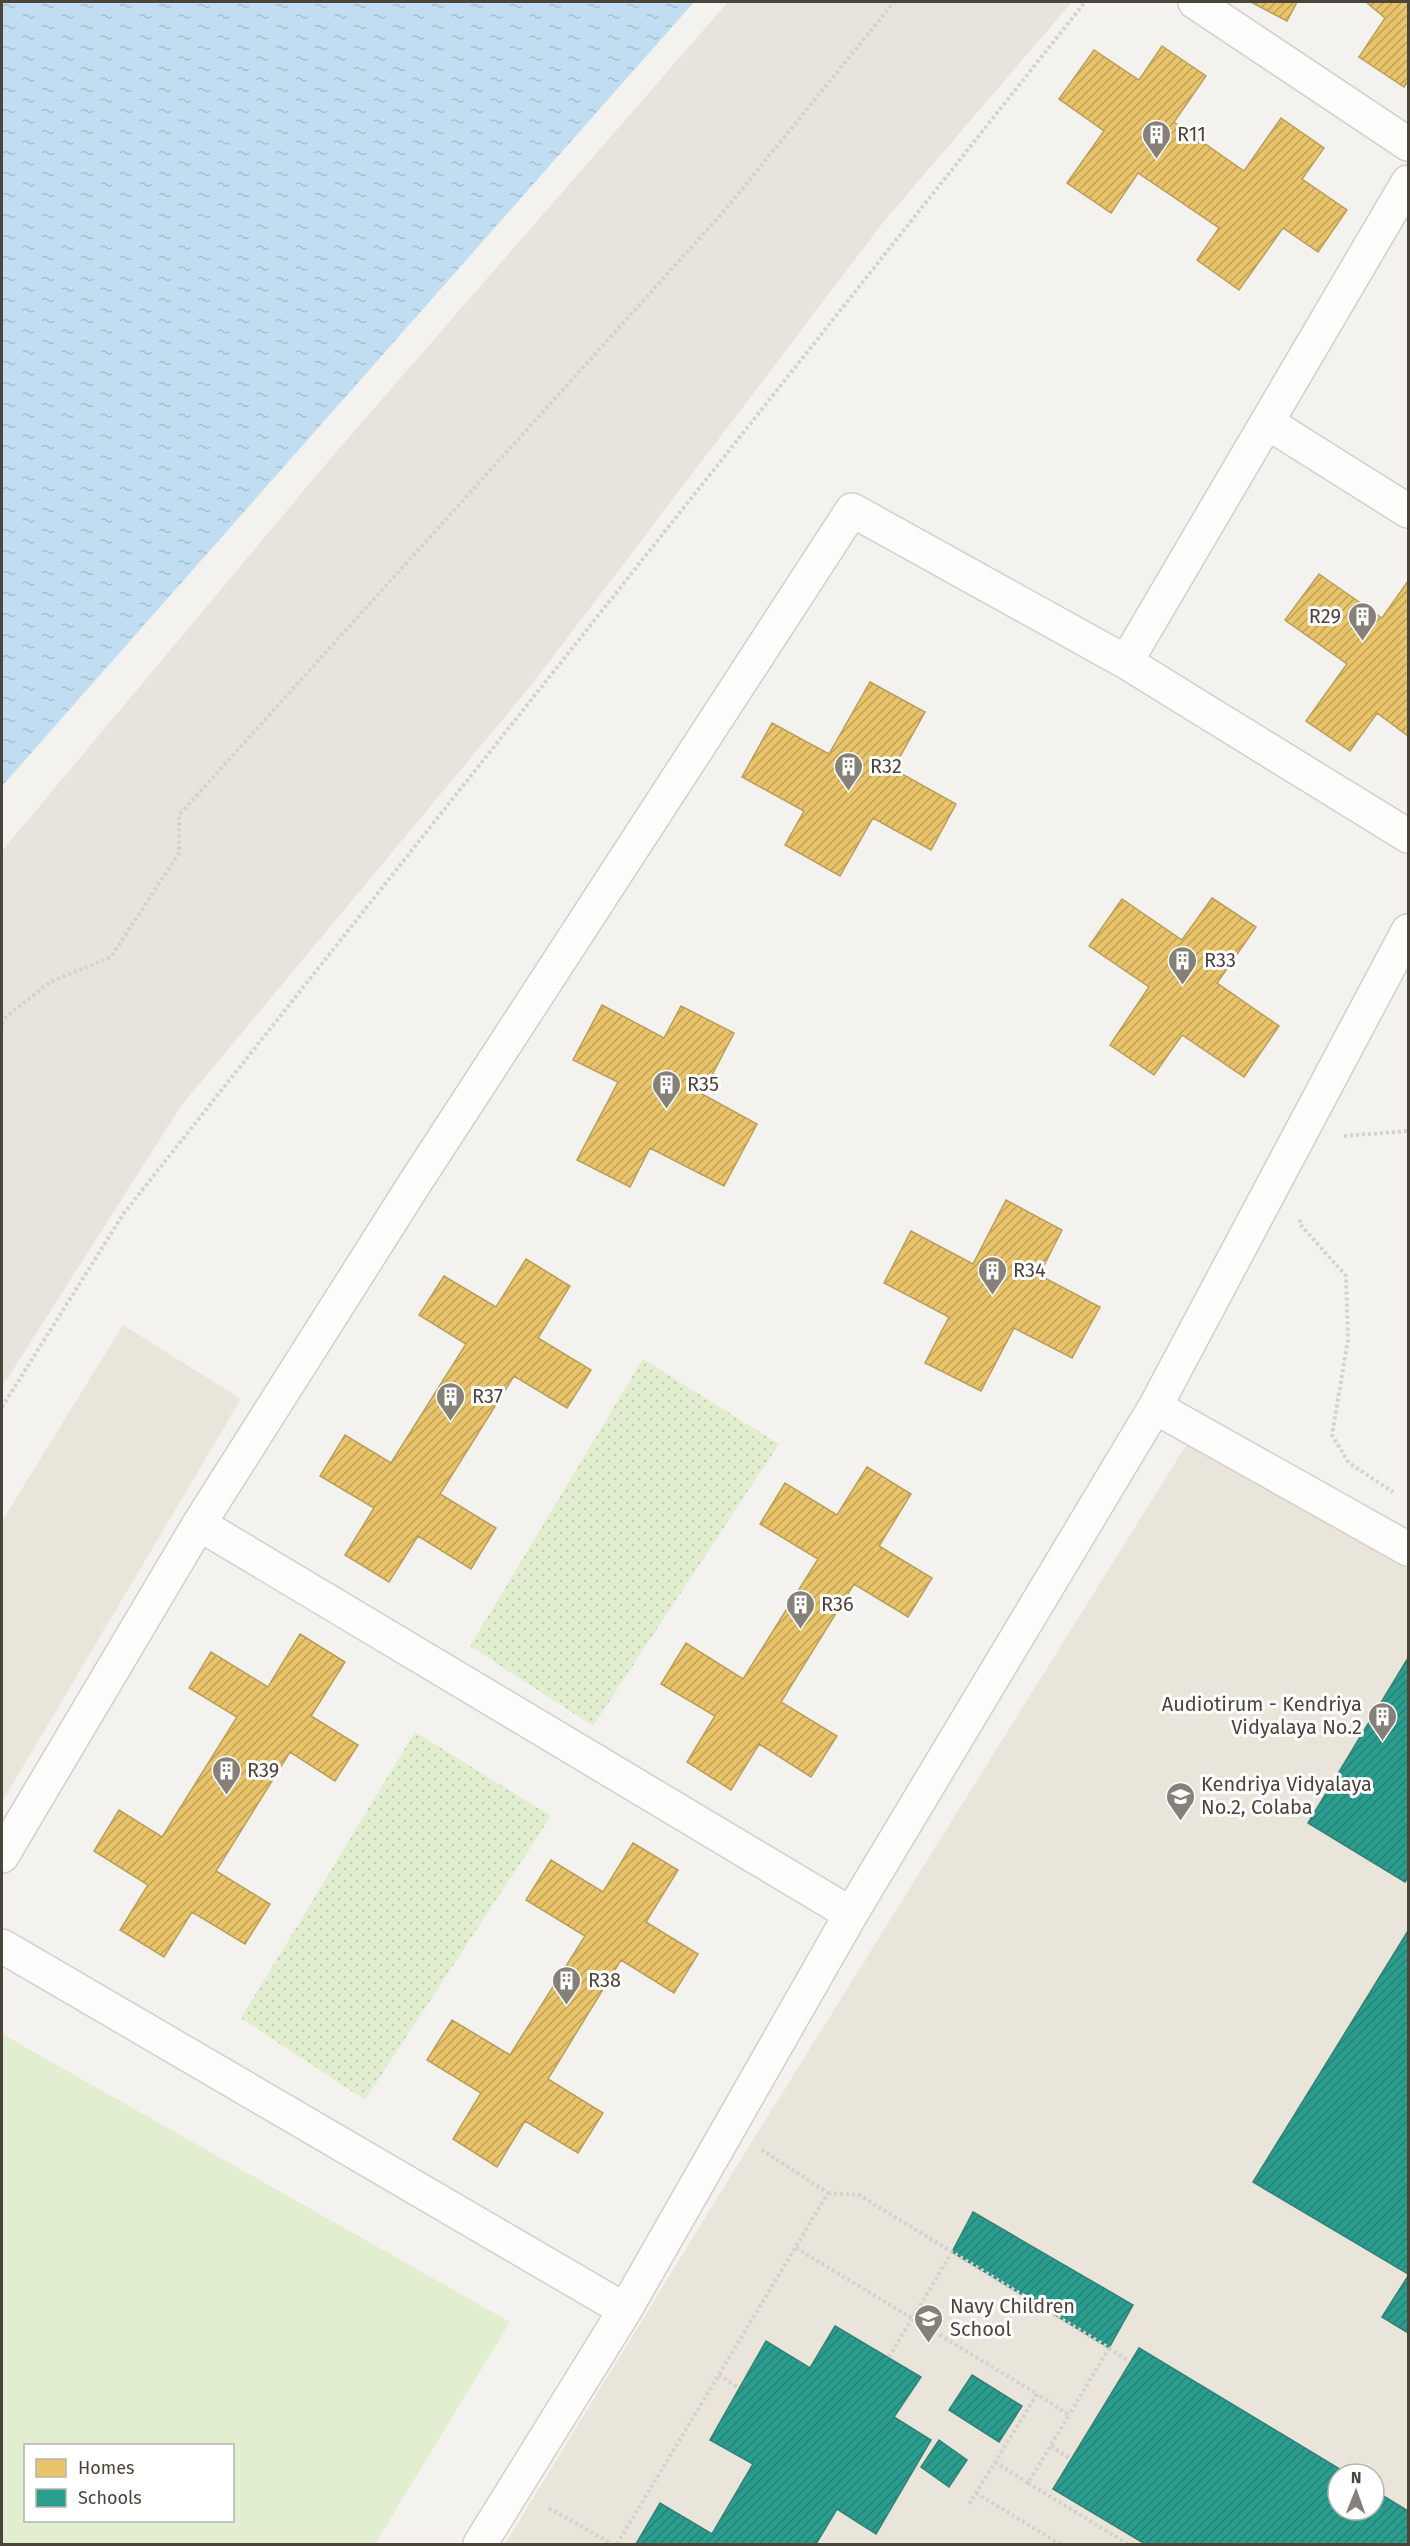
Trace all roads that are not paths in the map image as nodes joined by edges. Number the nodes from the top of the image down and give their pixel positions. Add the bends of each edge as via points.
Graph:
1 (1195, 2) edge
2 (1408, 144) edge
3 (1408, 182) edge
4 (1268, 423) junction
5 (1408, 511) edge
6 (1126, 662) junction
7 (1408, 836) edge
8 (1408, 931) edge
9 (1155, 1407) junction
10 (199, 1524) junction
11 (1408, 1549) edge
12 (2, 1856) edge
13 (851, 1914) junction
14 (2, 1946) edge
15 (625, 2310) junction
16 (480, 2544) edge

1 - 2 street
3 - 4 street
4 - 5 street
4 - 6 street
6 - 7 street
6 - 10 street via 852,510 413,1186
8 - 9 street
9 - 11 street
9 - 13 street
10 - 12 street
10 - 13 street
13 - 15 street
14 - 15 street
15 - 16 street

